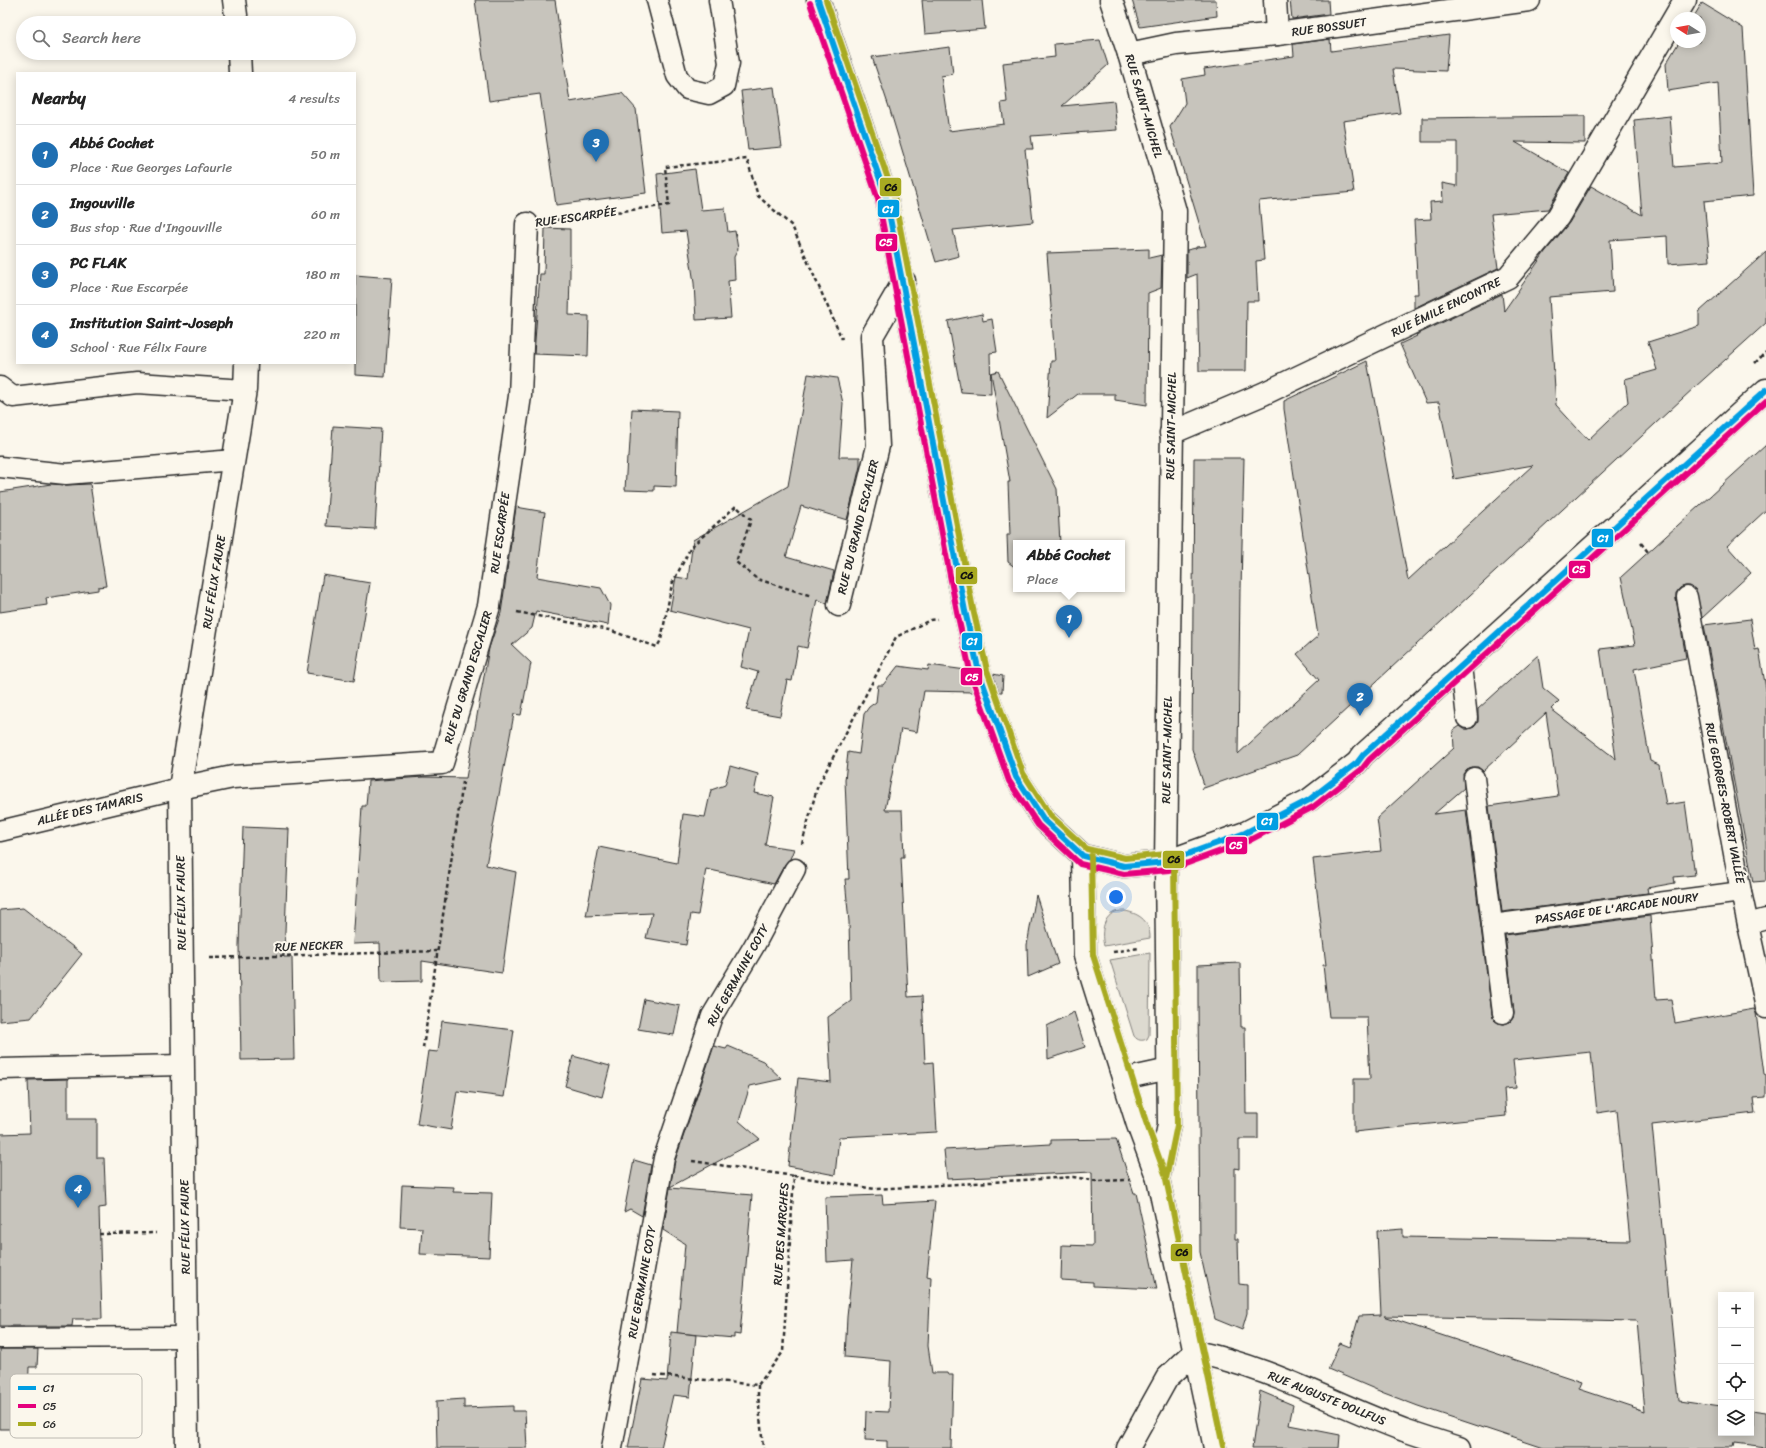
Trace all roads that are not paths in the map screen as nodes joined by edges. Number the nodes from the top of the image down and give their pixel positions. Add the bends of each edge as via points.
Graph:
1 (234, 0) edge
2 (657, 0) edge
3 (718, 0) edge
4 (818, 0) edge
5 (1111, 0) edge
6 (1275, 0) edge
7 (1529, 0) edge
8 (1685, 0) edge
9 (236, 16) edge
10 (1277, 34) junction
11 (1129, 54) junction
12 (239, 60) edge
13 (240, 72) edge
14 (527, 224) road end
15 (904, 281) junction
16 (246, 364) edge
17 (0, 387) edge
18 (245, 390) junction
19 (1766, 390) edge
20 (1171, 433) junction
21 (234, 460) junction
22 (0, 468) edge
23 (1687, 597) dead end
24 (839, 605) road end
25 (489, 606) joint
26 (1461, 666) junction
27 (1467, 718) dead end
28 (1474, 778) dead end
29 (180, 788) junction
30 (0, 831) edge
31 (1083, 856) junction
32 (1166, 862) junction
33 (795, 870) road end
34 (1741, 892) junction
35 (1757, 922) edge
36 (1492, 925) junction
37 (1766, 1008) edge
38 (1503, 1013) dead end
39 (183, 1065) junction
40 (1168, 1069) junction
41 (0, 1070) edge
42 (1123, 1079) junction
43 (1158, 1179) junction
44 (186, 1337) junction
45 (0, 1338) edge
46 (1195, 1352) junction
47 (187, 1448) edge
48 (612, 1448) edge
49 (1128, 1448) edge
50 (1215, 1448) edge
51 (1459, 1448) edge

1 - 9 street
2 - 3 lane via 677,76 687,89 709,94 724,86 729,63
4 - 15 street via 886,197
5 - 11 street, RUE SAINT-MICHEL
6 - 10 street
7 - 10 street, RUE BOSSUET
8 - 20 street, RUE ÉMILE ENCONTRE via 1558,217 1508,277 1263,394
10 - 11 street, RUE BOSSUET via 1176,44
11 - 20 street, RUE SAINT-MICHEL via 1175,211
12 - 13 street
14 - 25 street, RUE ESCARPÉE via 520,396
15 - 24 street, RUE DU GRAND ESCALIER via 872,336 878,446
15 - 31 street via 965,611 979,672 1016,777 1044,820
16 - 18 street, RUE FÉLIX FAURE
17 - 18 lane via 13,397 137,383
18 - 21 street, RUE FÉLIX FAURE
19 - 26 street
20 - 32 street, RUE SAINT-MICHEL
21 - 22 lane via 66,474
21 - 29 street, RUE FÉLIX FAURE
23 - 34 lane, RUE GEORGES-ROBERT VALLÉE
25 - 29 street, RUE DU GRAND ESCALIER via 442,763 233,777
26 - 27 lane
26 - 32 street via 1357,763 1309,800 1245,833
28 - 36 lane
29 - 30 lane, ALLÉE DES TAMARIS
29 - 39 street, RUE FÉLIX FAURE
31 - 32 street via 1124,866
31 - 42 street via 1084,956
32 - 40 street, RUE SAINT-MICHEL
33 - 48 lane, RUE GERMAINE COTY via 712,1016 664,1158
34 - 35 lane, RUE GEORGES-ROBERT VALLÉE
34 - 36 lane, PASSAGE DE L'ARCADE NOURY
35 - 37 lane, RUE GEORGES-ROBERT VALLÉE
36 - 38 lane
39 - 41 lane
39 - 44 street, RUE FÉLIX FAURE
40 - 42 lane
40 - 43 street, RUE SAINT-MICHEL via 1169,1125
42 - 43 street
43 - 46 street
44 - 45 lane
44 - 47 street, RUE FÉLIX FAURE
46 - 49 street via 1167,1378
46 - 50 street
46 - 51 street, RUE AUGUSTE DOLLFUS via 1226,1358 1273,1375 1403,1430

